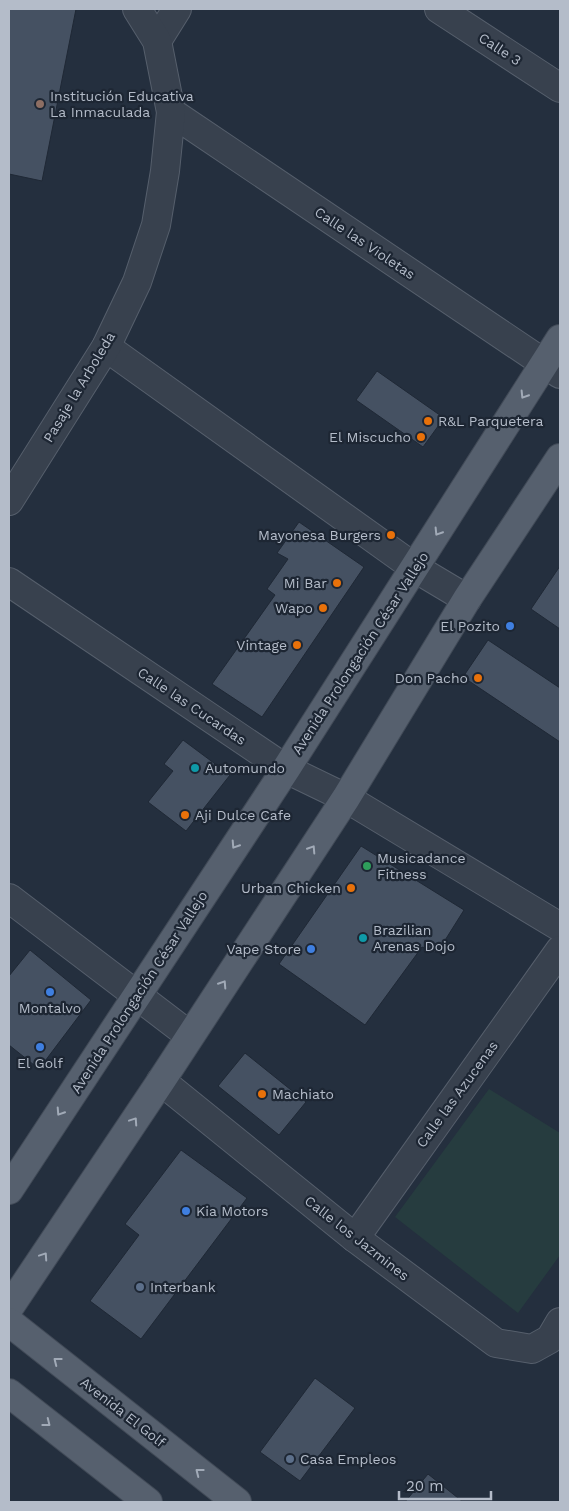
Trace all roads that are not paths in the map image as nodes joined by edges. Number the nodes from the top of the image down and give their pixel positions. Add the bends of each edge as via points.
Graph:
1 (137, 9) edge
2 (177, 9) edge
3 (445, 10) edge
4 (156, 41) junction
5 (560, 88) edge
6 (171, 112) junction
7 (560, 339) edge
8 (106, 347) junction
9 (552, 369) edge
10 (560, 458) edge
11 (9, 502) edge
12 (416, 568) junction
13 (9, 582) edge
14 (466, 599) junction
15 (286, 769) junction
16 (346, 798) junction
17 (9, 898) edge
18 (560, 927) edge
19 (560, 950) edge
20 (136, 995) junction
21 (189, 1035) junction
22 (161, 1081) junction
23 (9, 1190) edge
24 (354, 1238) junction
25 (9, 1308) edge
26 (9, 1322) edge
27 (560, 1322) edge
28 (9, 1394) edge
29 (148, 1502) edge
30 (237, 1502) edge

1 - 4 street, Pasaje la Arboleda
2 - 4 street
3 - 5 street, Calle 3
4 - 6 street, Pasaje la Arboleda
6 - 8 street, Pasaje la Arboleda via 156,225 138,282
6 - 9 street, Calle las Violetas
7 - 9 main road, Avenida Prolongación César Vallejo
8 - 11 street, Pasaje la Arboleda
8 - 12 street
9 -> 12 main road, Avenida Prolongación César Vallejo
10 - 14 main road
12 - 14 street
12 - 15 main road, Avenida Prolongación César Vallejo
13 - 15 street, Calle las Cucardas
14 - 16 main road
15 - 16 street, Calle las Cucardas
15 -> 20 main road, Avenida Prolongación César Vallejo
16 - 18 street, Calle las Cucardas
21 -> 16 main road
17 - 20 street
19 - 24 street, Calle las Azucenas
20 - 21 street
20 -> 23 main road, Avenida Prolongación César Vallejo
21 - 22 main road
22 - 24 street, Calle los Jazmines
25 -> 22 main road
24 - 27 street, Calle los Jazmines via 496,1343 532,1349 550,1339
30 -> 26 main road, Avenida El Golf
28 -> 29 main road

